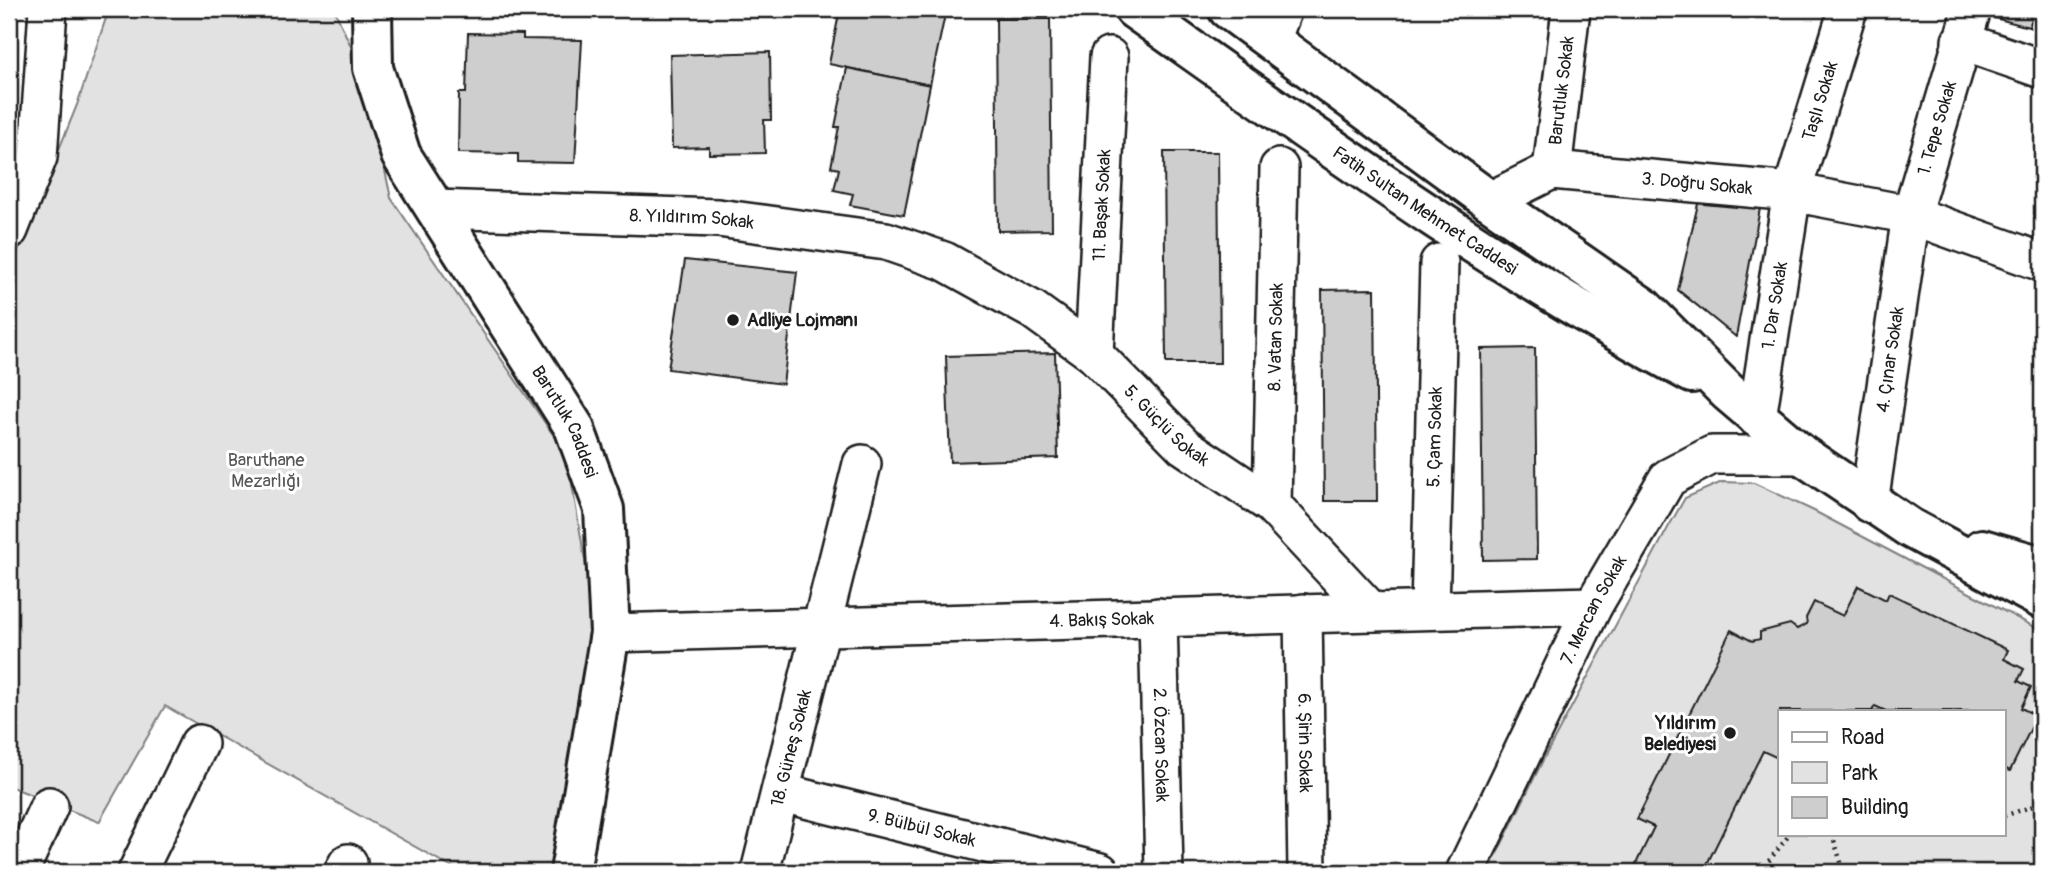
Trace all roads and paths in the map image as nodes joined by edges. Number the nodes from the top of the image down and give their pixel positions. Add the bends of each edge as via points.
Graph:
1 (48, 9) edge
2 (372, 9) edge
3 (1134, 9) edge
4 (1228, 9) edge
5 (1571, 9) edge
6 (1848, 9) edge
7 (1278, 24) edge
8 (1966, 25) edge
9 (1109, 57) dead end
10 (2042, 69) edge
11 (1279, 168) dead end
12 (1552, 170) junction
13 (1792, 192) junction
14 (1490, 201) junction
15 (435, 209) junction
16 (1911, 215) junction
17 (9, 230) edge
18 (944, 261) joint
19 (2042, 262) edge
20 (1439, 263) dead end
21 (1094, 354) junction
22 (1728, 392) junction
23 (1757, 418) junction
24 (1802, 455) junction
25 (862, 464) dead end
26 (1869, 503) junction
27 (1272, 505) junction
28 (1910, 528) junction
29 (2042, 566) edge
30 (2042, 599) edge
31 (1593, 606) junction
32 (1430, 610) junction
33 (1371, 612) junction
34 (1303, 613) junction
35 (1158, 617) junction
36 (823, 626) junction
37 (610, 633) junction
38 (199, 744) dead end
39 (782, 793) junction
40 (2042, 803) edge
41 (48, 806) dead end
42 (2006, 815) edge
43 (1788, 836) edge
44 (1833, 836) edge
45 (1001, 860) edge
46 (19, 872) edge
47 (137, 872) edge
48 (570, 872) edge
49 (760, 872) edge
50 (1100, 872) edge
51 (1164, 872) edge
52 (1307, 872) edge
53 (1465, 872) edge
54 (1760, 872) edge
55 (1844, 872) edge

1 - 17 street via 38,158
2 - 15 main road, Barutluk Caddesi via 377,81 401,155
3 - 22 main road, Fatih Sultan Mehmet Caddesi via 1468,242 1624,337
4 - 7 main road, Fatih Sultan Mehmet Caddesi
5 - 12 street, Barutluk Sokak
6 - 13 street, Taşlı Sokak
7 - 14 main road, Fatih Sultan Mehmet Caddesi
8 - 10 street, 1. Tepe Sokak
8 - 16 street, 1. Tepe Sokak
9 - 21 street, 11. Başak Sokak
11 - 27 street, 8. Vatan Sokak
12 - 13 street, 3. Doğru Sokak
12 - 14 street
13 - 16 street, 3. Doğru Sokak
13 - 23 street, 1. Dar Sokak
14 - 22 main road, Fatih Sultan Mehmet Caddesi via 1643,307
15 - 18 street, 8. Yıldırım Sokak via 718,218 886,242
15 - 37 main road, Barutluk Caddesi via 574,427 604,509
16 - 19 street, 3. Doğru Sokak
16 - 26 street, 4. Çınar Sokak
18 - 21 street, 5. Güçlü Sokak via 1033,310
20 - 32 street, 5. Çam Sokak
21 - 27 street, 5. Güçlü Sokak via 1184,446
22 - 23 main road, Fatih Sultan Mehmet Caddesi
23 - 24 main road, Fatih Sultan Mehmet Caddesi
24 - 26 main road, Fatih Sultan Mehmet Caddesi
24 - 31 street, 7. Mercan Sokak via 1712,455 1668,478
25 - 36 street, 18. Güneş Sokak
26 - 28 main road, Fatih Sultan Mehmet Caddesi
27 - 33 street, 5. Güçlü Sokak
28 - 29 main road, Fatih Sultan Mehmet Caddesi
28 - 30 main road, Fatih Sultan Mehmet Caddesi
31 - 32 street, 4. Bakış Sokak
31 - 53 street, 7. Mercan Sokak
32 - 33 street, 4. Bakış Sokak
33 - 34 street, 4. Bakış Sokak
34 - 35 street, 4. Bakış Sokak
34 - 52 street, 6. Şirin Sokak
35 - 36 street, 4. Bakış Sokak
35 - 51 street, 2. Özcan Sokak
36 - 37 street, 4. Bakış Sokak
36 - 39 street, 18. Güneş Sokak
37 - 48 main road, Barutluk Caddesi
38 - 47 street
39 - 45 street, 9. Bülbül Sokak
39 - 49 street, 18. Güneş Sokak
40 - 42 path
41 - 46 street
43 - 54 path
44 - 55 path
45 - 50 street, 9. Bülbül Sokak

